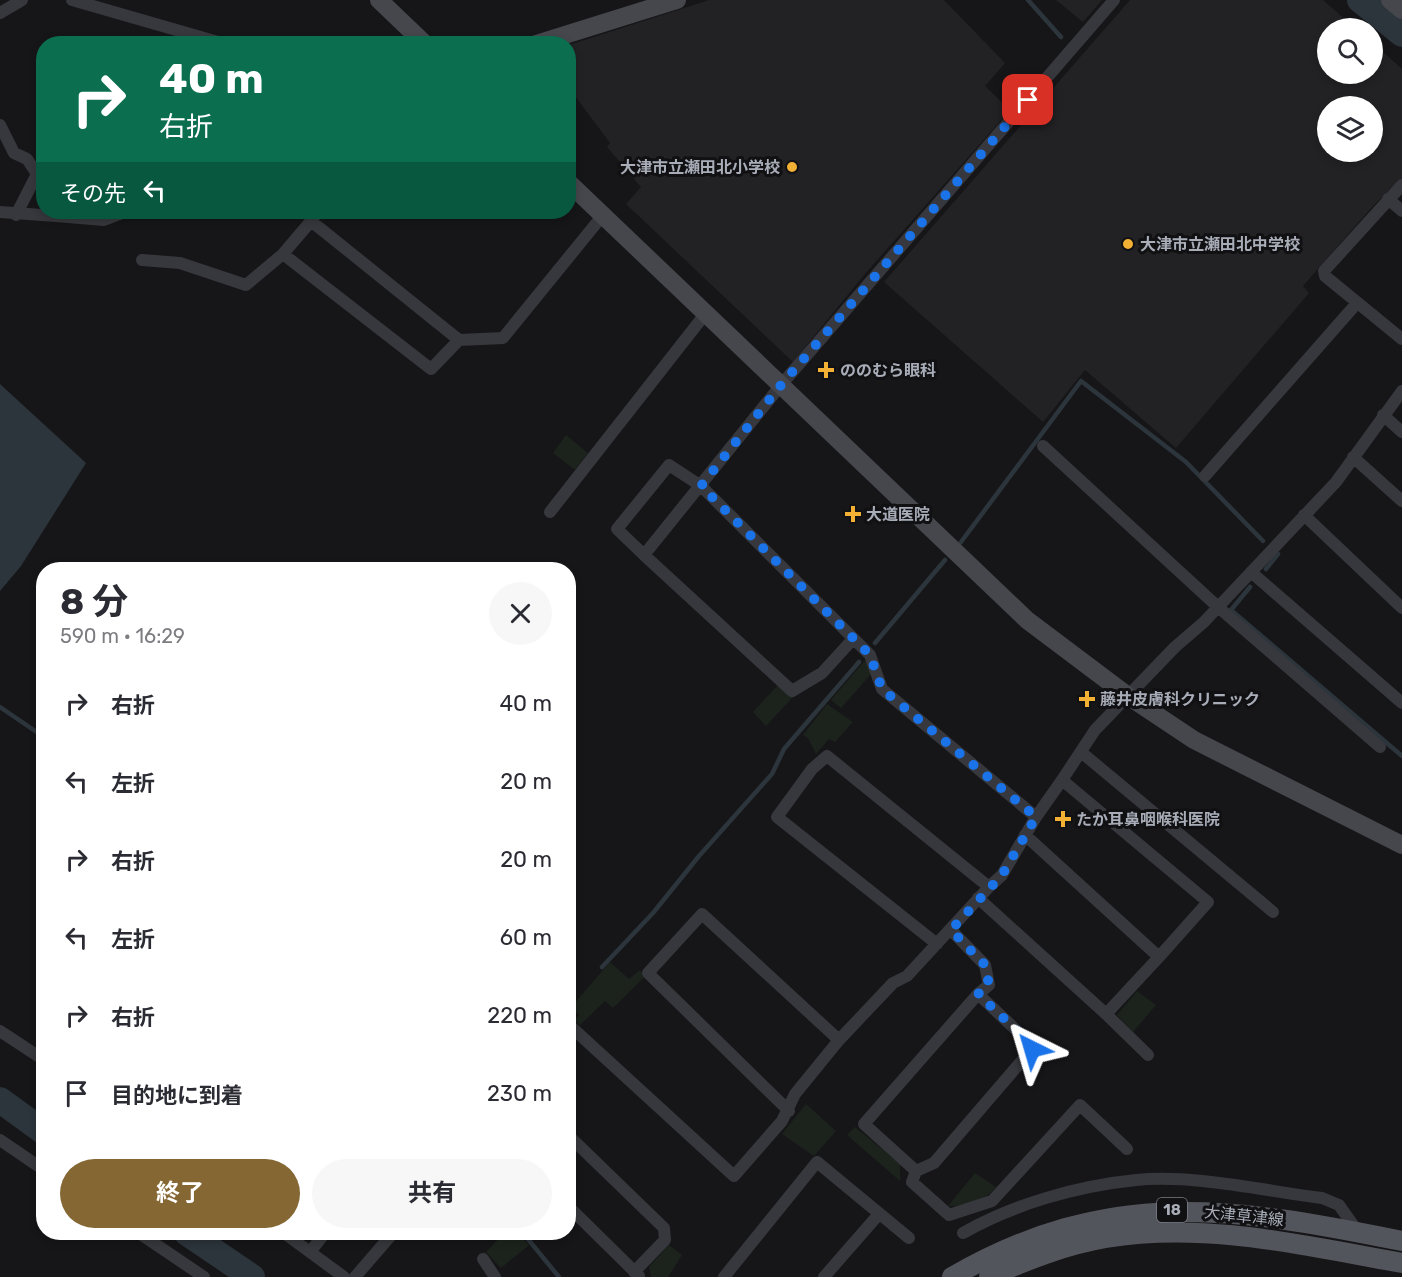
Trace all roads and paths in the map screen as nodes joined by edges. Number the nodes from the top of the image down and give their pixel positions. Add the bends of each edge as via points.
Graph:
1 (22, 0) edge
2 (72, 0) edge
3 (379, 0) edge
4 (677, 0) edge
5 (1114, 0) edge
6 (1390, 0) edge
7 (1402, 10) edge
8 (0, 14) edge
9 (197, 36) edge
10 (417, 36) edge
11 (562, 36) edge
12 (0, 125) edge
13 (36, 172) edge
14 (36, 176) edge
15 (1402, 185) edge
16 (576, 190) edge
17 (1388, 199) junction
18 (1402, 211) edge
19 (0, 212) edge
20 (16, 215) junction
21 (36, 215) edge
22 (603, 215) junction
23 (312, 219) edge
24 (318, 219) edge
25 (283, 254) junction
26 (142, 260) dead end
27 (1357, 303) junction
28 (706, 313) junction
29 (1402, 339) edge
30 (459, 340) junction
31 (781, 385) junction
32 (1402, 391) edge
33 (1383, 415) junction
34 (1402, 432) edge
35 (1043, 446) dead end
36 (1353, 457) junction
37 (1205, 476) dead end
38 (701, 486) junction
39 (1402, 501) edge
40 (550, 512) dead end
41 (1304, 515) junction
42 (644, 555) junction
43 (1251, 572) junction
44 (1218, 607) junction
45 (1402, 608) edge
46 (853, 639) junction
47 (1128, 696) junction
48 (1402, 703) edge
49 (1380, 747) dead end
50 (1081, 752) junction
51 (1062, 780) junction
52 (1036, 817) junction
53 (1025, 835) junction
54 (1402, 844) edge
55 (990, 887) junction
56 (978, 898) junction
57 (1273, 912) dead end
58 (951, 930) junction
59 (937, 944) junction
60 (1159, 957) junction
61 (978, 994) junction
62 (1106, 1014) junction
63 (0, 1031) edge
64 (576, 1031) edge
65 (838, 1040) junction
66 (1148, 1054) dead end
67 (36, 1055) edge
68 (789, 1111) junction
69 (0, 1140) edge
70 (576, 1143) edge
71 (1127, 1149) dead end
72 (36, 1165) edge
73 (916, 1171) junction
74 (576, 1214) edge
75 (879, 1214) junction
76 (1358, 1232) junction
77 (963, 1233) dead end
78 (909, 1238) dead end
79 (149, 1240) edge
80 (294, 1240) edge
81 (319, 1240) edge
82 (387, 1240) edge
83 (1402, 1241) edge
84 (310, 1252) junction
85 (483, 1259) dead end
86 (1393, 1267) edge
87 (637, 1274) edge
88 (204, 1277) edge
89 (344, 1277) edge
90 (355, 1277) edge
91 (495, 1277) edge
92 (724, 1277) edge
93 (824, 1277) edge
94 (952, 1277) edge
95 (989, 1277) edge

1 - 8 street
2 - 9 street
3 - 10 street
4 - 11 street
5 - 31 street
6 - 7 street
12 - 13 street via 14,153 27,159
14 - 20 street
15 - 17 street
16 - 22 street
17 - 18 street
17 - 27 street via 1324,271
19 - 20 street
20 - 21 street
22 - 28 street
22 - 30 street via 503,338
23 - 25 street
24 - 30 street
25 - 26 street via 246,285 180,263
25 - 30 street via 431,369
27 - 29 street
27 - 37 street
28 - 31 street
28 - 40 street
31 - 38 street
31 - 47 street via 1027,620
32 - 33 street
33 - 34 street
33 - 36 street
35 - 44 street
36 - 39 street
36 - 41 street
38 - 42 street
38 - 42 street via 669,465 646,492 616,529
38 - 46 street
41 - 43 street
41 - 45 street
42 - 46 street via 792,691 822,673
43 - 44 street
43 - 48 street
44 - 47 street via 1174,646
44 - 49 street
46 - 52 street via 870,655 882,689
47 - 50 street via 1095,730
47 - 54 street via 1194,740
50 - 51 street
50 - 57 street
51 - 52 street
51 - 60 street via 1208,902
52 - 53 street
53 - 55 street via 1002,875
53 - 60 street
55 - 56 street
55 - 59 street via 826,756 812,769 777,817
56 - 58 street
56 - 62 street
58 - 59 street
58 - 61 street via 985,965 989,985
59 - 65 street
60 - 62 street
61 - 73 street via 864,1124
61 - 73 street via 1032,1049 934,1163
62 - 66 street
63 - 67 street
64 - 68 street via 734,1176
65 - 68 street via 795,1094
65 - 68 street via 702,914 648,973
69 - 72 street
70 - 87 street via 664,1228 665,1240
71 - 73 street via 1080,1105 992,1201 949,1215 912,1182
74 - 87 street
75 - 78 street
75 - 92 street via 817,1162
75 - 93 street
76 - 77 street via 1339,1205 1322,1198 1184,1180 1137,1180 1030,1203 991,1217
76 - 83 main road, 大津草津線 / 18
76 - 94 main road, 大津草津線 / 18 via 1254,1214 1152,1212 1052,1233 990,1257
79 - 88 street
80 - 84 street
81 - 84 street
82 - 90 street
83 - 86 main road
84 - 89 street
85 - 91 street
86 - 95 main road, 大津草津線 / 18 via 1269,1240 1168,1232 1073,1245

